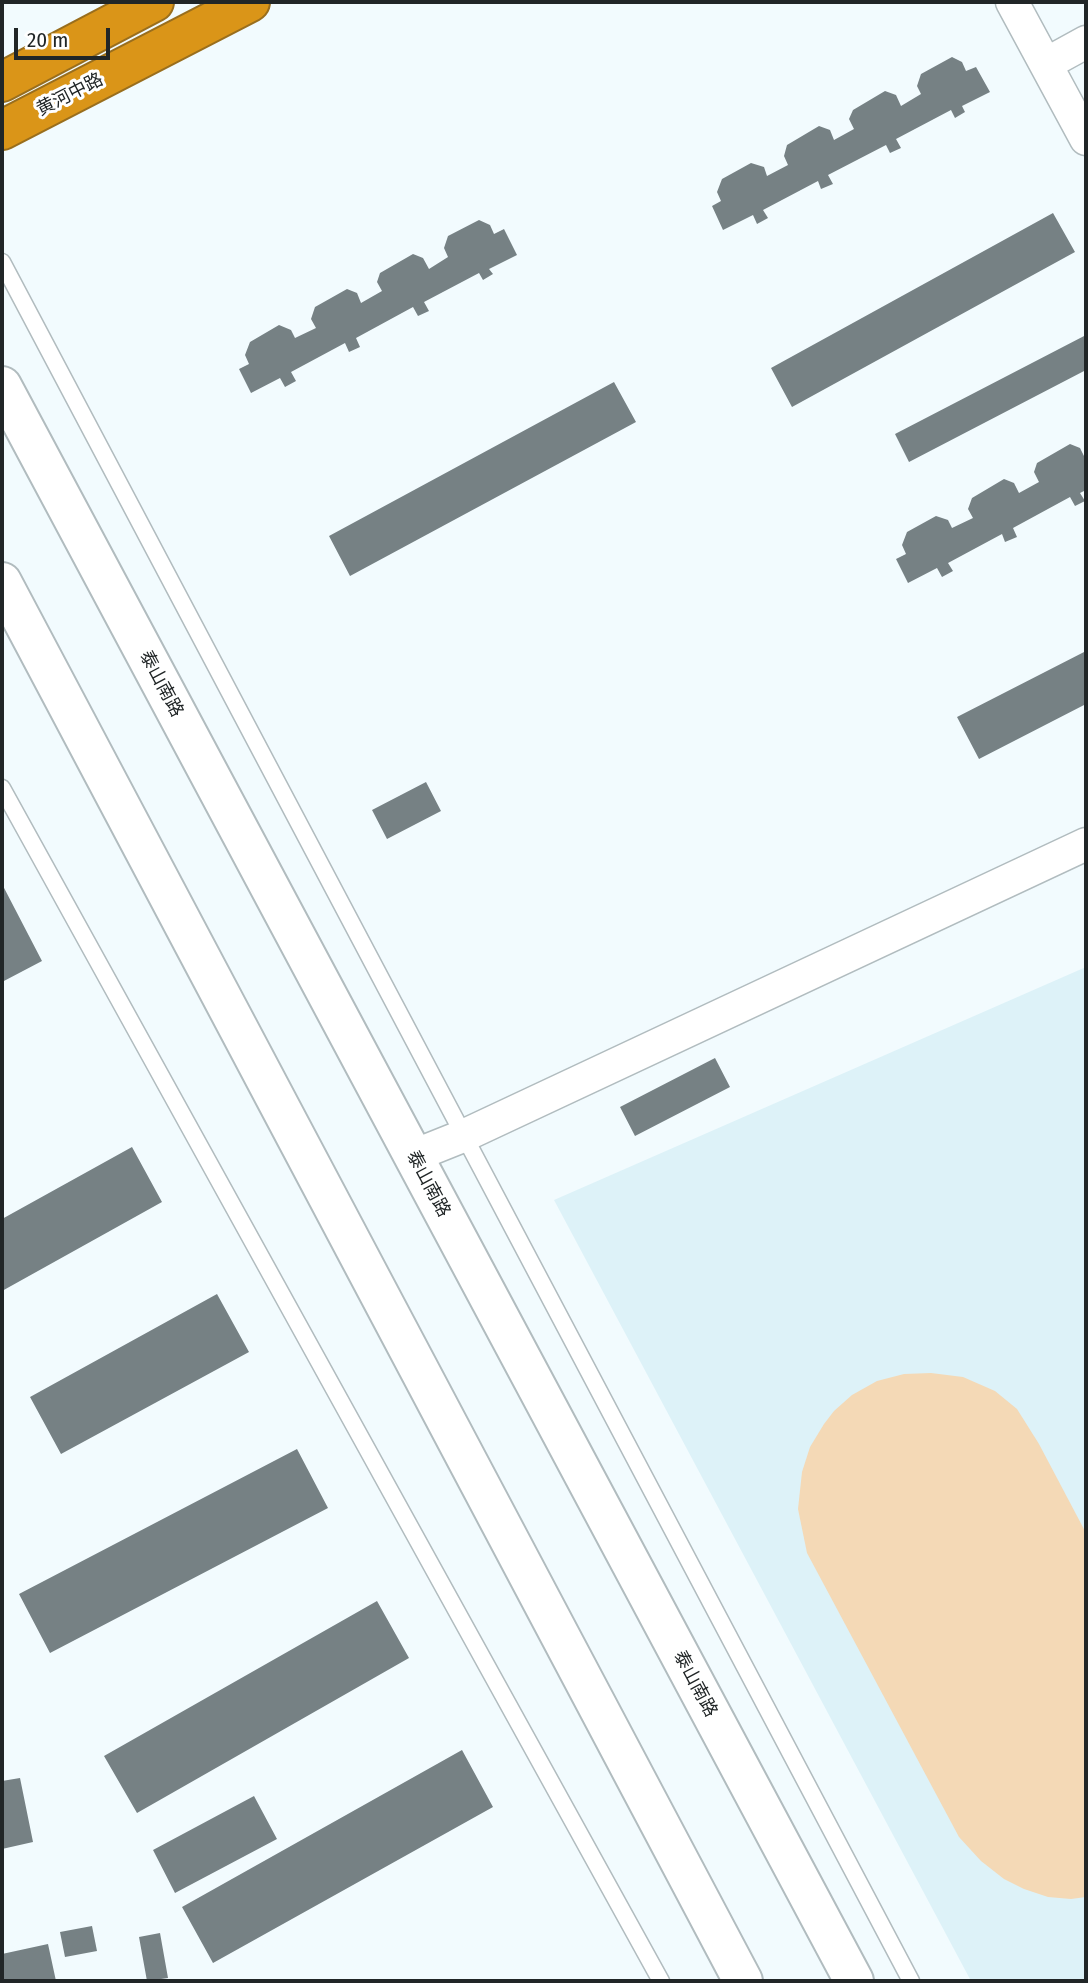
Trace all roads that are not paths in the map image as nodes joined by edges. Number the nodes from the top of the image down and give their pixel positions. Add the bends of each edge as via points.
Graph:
1 (155, 2) edge
2 (250, 2) edge
3 (1012, 2) edge
4 (1086, 42) edge
5 (1046, 64) junction
6 (2, 82) edge
7 (2, 130) edge
8 (1086, 139) edge
9 (2, 262) edge
10 (2, 386) edge
11 (2, 582) edge
12 (2, 788) edge
13 (1086, 844) edge
14 (464, 1136) junction
15 (413, 1156) junction
16 (661, 1981) edge
17 (743, 1981) edge
18 (854, 1981) edge
19 (911, 1981) edge

1 - 6 highway
2 - 7 highway, 黄河中路
3 - 5 street
4 - 5 street
5 - 8 street
9 - 14 lane
10 - 15 street, 泰山南路
11 - 17 street
12 - 16 lane
13 - 14 street
14 - 15 street
14 - 19 lane
15 - 18 street, 泰山南路

